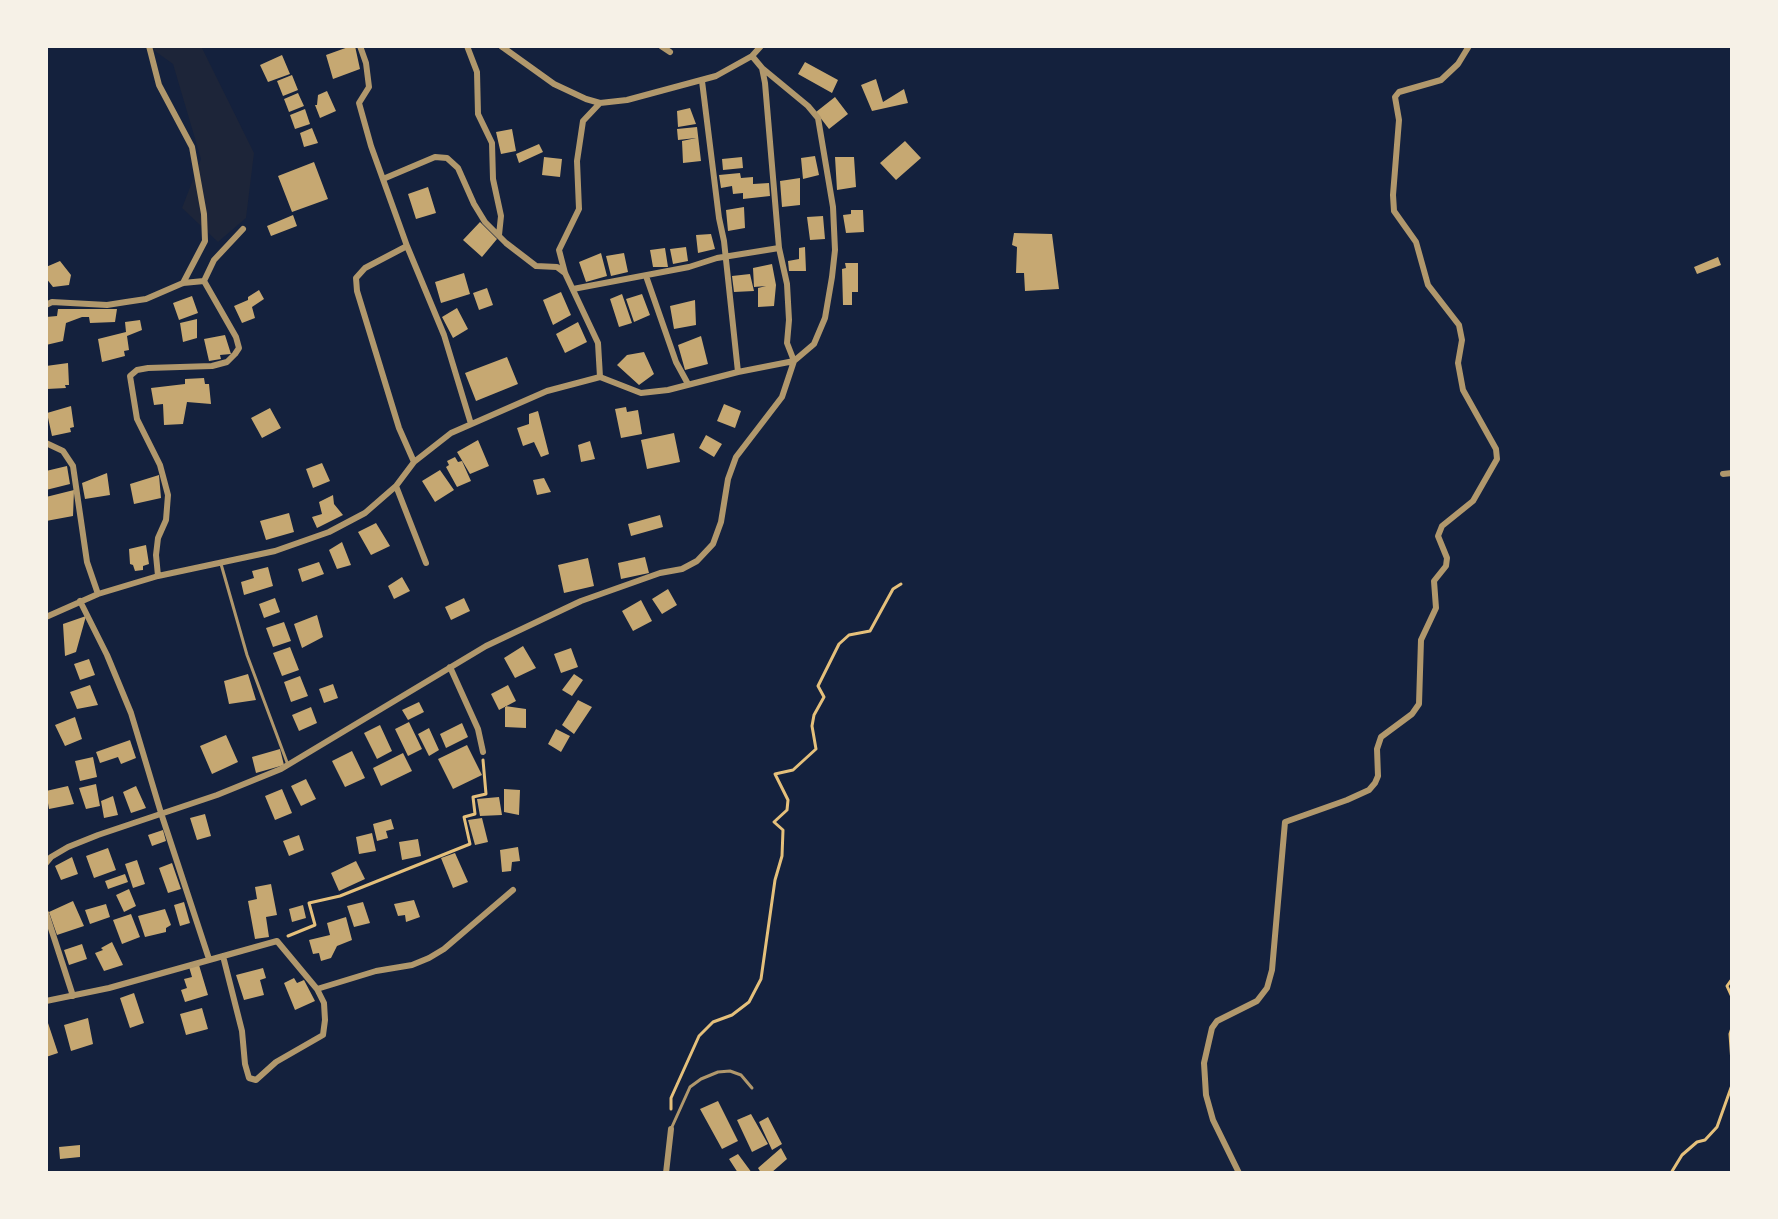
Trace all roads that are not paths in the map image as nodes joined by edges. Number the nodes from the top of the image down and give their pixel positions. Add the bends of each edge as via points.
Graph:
1 (149, 46) edge
2 (360, 46) edge
3 (467, 46) edge
4 (501, 46) edge
5 (661, 46) edge
6 (761, 46) edge
7 (1469, 46) edge
8 (670, 52) dead end
9 (752, 56) junction
10 (762, 68) junction
11 (702, 81) junction
12 (600, 103) junction
13 (383, 179) junction
14 (243, 229) dead end
15 (499, 235) junction
16 (407, 246) junction
17 (779, 248) junction
18 (724, 257) junction
19 (565, 273) junction
20 (646, 276) junction
21 (204, 281) junction
22 (183, 283) junction
23 (573, 289) junction
24 (46, 305) edge
25 (794, 361) junction
26 (738, 372) junction
27 (600, 377) junction
28 (688, 384) junction
29 (471, 424) junction
30 (46, 443) edge
31 (414, 462) junction
32 (1732, 473) edge
33 (1723, 474) dead end
34 (396, 486) junction
35 (426, 563) dead end
36 (221, 564) junction
37 (158, 576) junction
38 (98, 594) junction
39 (80, 601) junction
40 (46, 617) edge
41 (450, 667) junction
42 (483, 752) road end
43 (288, 765) junction
44 (161, 813) junction
45 (46, 863) edge
46 (513, 890) dead end
47 (46, 913) edge
48 (223, 956) junction
49 (209, 959) junction
50 (317, 989) junction
51 (73, 996) junction
52 (46, 1001) edge
53 (752, 1088) dead end
54 (671, 1129) joint
55 (666, 1173) edge
56 (1239, 1173) edge

1 - 22 street via 159,85 192,147 204,214 205,241
2 - 13 street via 369,87 359,103
3 - 15 street via 477,72 478,114 492,143
4 - 12 street via 554,84
5 - 8 street
6 - 9 street
7 - 56 street via 1441,80 1395,97 1399,120 1394,211 1416,242 1428,285 1459,325 1463,390 1497,459 1473,501 1438,536 1447,558 1434,581 1436,608 1421,640 1419,704 1381,737 1375,783 1347,800 1285,822 1267,988 1257,1001 1217,1021 1204,1063 1213,1120
9 - 10 street
9 - 11 street
10 - 17 street
10 - 25 street via 818,118 833,207 835,250 825,318 814,344
11 - 12 street
11 - 18 street
12 - 19 street via 583,121 577,161 579,209 559,250
13 - 15 street via 435,157 447,158
13 - 16 street
14 - 21 street via 214,260
15 - 19 street via 527,261
16 - 29 street via 444,335
16 - 31 street via 356,278 399,428
17 - 18 street
17 - 25 street via 787,284 787,343
18 - 20 street
18 - 26 street
19 - 23 street
20 - 23 street
20 - 28 street
21 - 22 street
21 - 37 street via 236,337 235,354 212,366 148,368 130,376 137,419 168,495 158,538
22 - 24 street via 146,299
23 - 27 street via 598,343
25 - 26 street
25 - 41 street via 782,397 736,457 713,544 697,561 581,601
26 - 28 street
27 - 28 street via 641,393
27 - 29 street via 547,391
29 - 31 street
30 - 38 street via 63,451 73,466 87,562
31 - 34 street
32 - 33 street
34 - 35 street
34 - 36 street via 365,513 329,532
36 - 37 street
36 - 43 lane via 247,655
37 - 38 street
38 - 39 street
39 - 40 street
39 - 44 street via 131,713
41 - 42 street
41 - 43 street
43 - 44 street
44 - 45 street via 68,847
44 - 49 street
46 - 50 street via 429,958
47 - 51 street
48 - 49 street
48 - 50 street via 277,941
48 - 50 street via 249,1078 256,1080 323,1035 324,1003
49 - 51 street
51 - 52 street
53 - 54 lane via 730,1071 701,1079 690,1087
54 - 55 street

